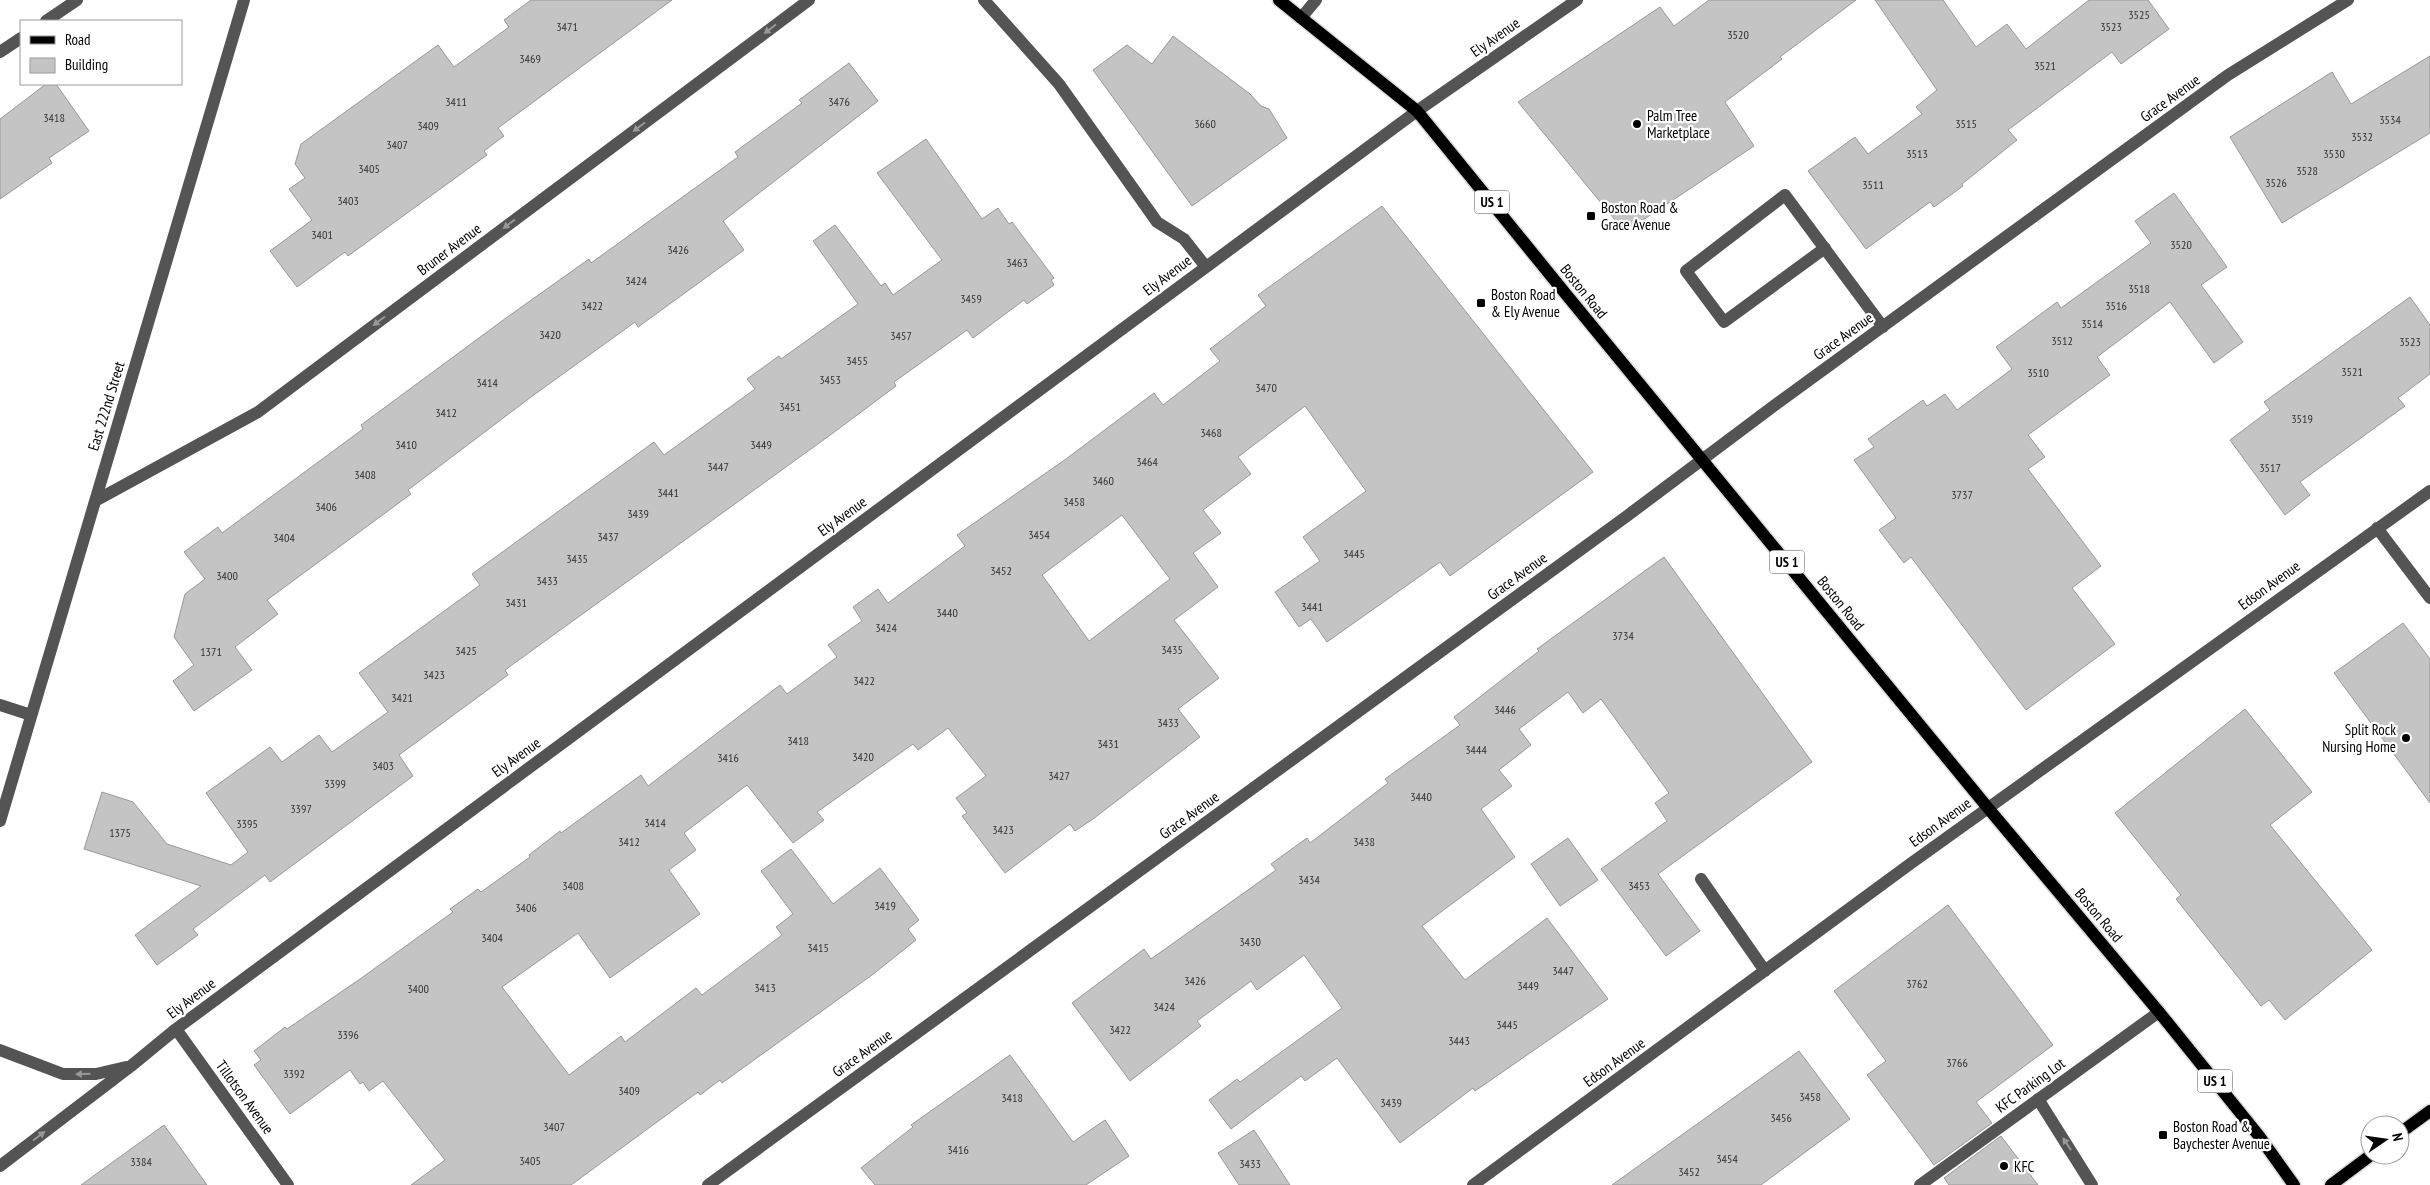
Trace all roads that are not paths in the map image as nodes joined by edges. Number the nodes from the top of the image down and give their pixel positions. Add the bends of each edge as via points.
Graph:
1 (77, 0) edge
2 (244, 0) edge
3 (808, 0) edge
4 (984, 0) edge
5 (1279, 0) edge
6 (1316, 0) edge
7 (1577, 0) edge
8 (2348, 0) edge
9 (1301, 18) junction
10 (47, 20) edge
11 (20, 39) edge
12 (0, 52) edge
13 (1418, 111) junction
14 (1825, 248) junction
15 (1206, 267) junction
16 (1883, 327) junction
17 (1702, 459) junction
18 (2430, 491) edge
19 (95, 501) junction
20 (2377, 528) junction
21 (2430, 598) edge
22 (0, 705) edge
23 (30, 716) junction
24 (1988, 808) junction
25 (0, 821) edge
26 (1701, 879) dead end
27 (1765, 971) junction
28 (2159, 1012) junction
29 (176, 1029) junction
30 (0, 1050) edge
31 (131, 1066) junction
32 (2038, 1099) junction
33 (2430, 1111) edge
34 (2410, 1126) edge
35 (2360, 1163) edge
36 (0, 1166) edge
37 (288, 1185) edge
38 (708, 1185) edge
39 (1473, 1185) edge
40 (1920, 1185) edge
41 (2092, 1185) edge
42 (2294, 1185) edge
43 (2331, 1185) edge

1 - 10 street
2 - 19 street, East 222nd Street
3 -> 19 street, Bruner Avenue via 258,412
4 - 15 street via 1059,84 1157,222 1184,239
5 - 9 main road, Boston Road / US 1
6 - 9 street
7 - 13 street, Ely Avenue
8 - 16 street, Grace Avenue via 2228,75
9 - 13 main road, Boston Road / US 1
11 - 12 street
13 - 15 street, Ely Avenue
13 - 17 main road, Boston Road / US 1
14 - 14 street via 1784,195 1686,271 1724,322
14 - 16 street
15 - 29 street, Ely Avenue
16 - 17 street, Grace Avenue
17 - 24 main road, Boston Road / US 1
17 - 38 street, Grace Avenue
18 - 20 street, Edson Avenue
19 - 23 street, East 222nd Street
20 - 21 street
20 - 24 street, Edson Avenue
22 - 23 street
23 - 25 street, East 222nd Street
24 - 27 street, Edson Avenue
24 - 28 main road, Boston Road / US 1
26 - 27 street
27 - 39 street, Edson Avenue
28 - 32 street, KFC Parking Lot
28 - 42 main road, Boston Road / US 1 via 2259,1136
29 - 31 street, Ely Avenue
29 - 37 street, Tillotson Avenue
31 -> 30 street, Ely Avenue via 96,1074 63,1074
36 -> 31 street, Ely Avenue
32 - 40 street, KFC Parking Lot
41 -> 32 street
33 - 34 main road
35 - 43 main road

